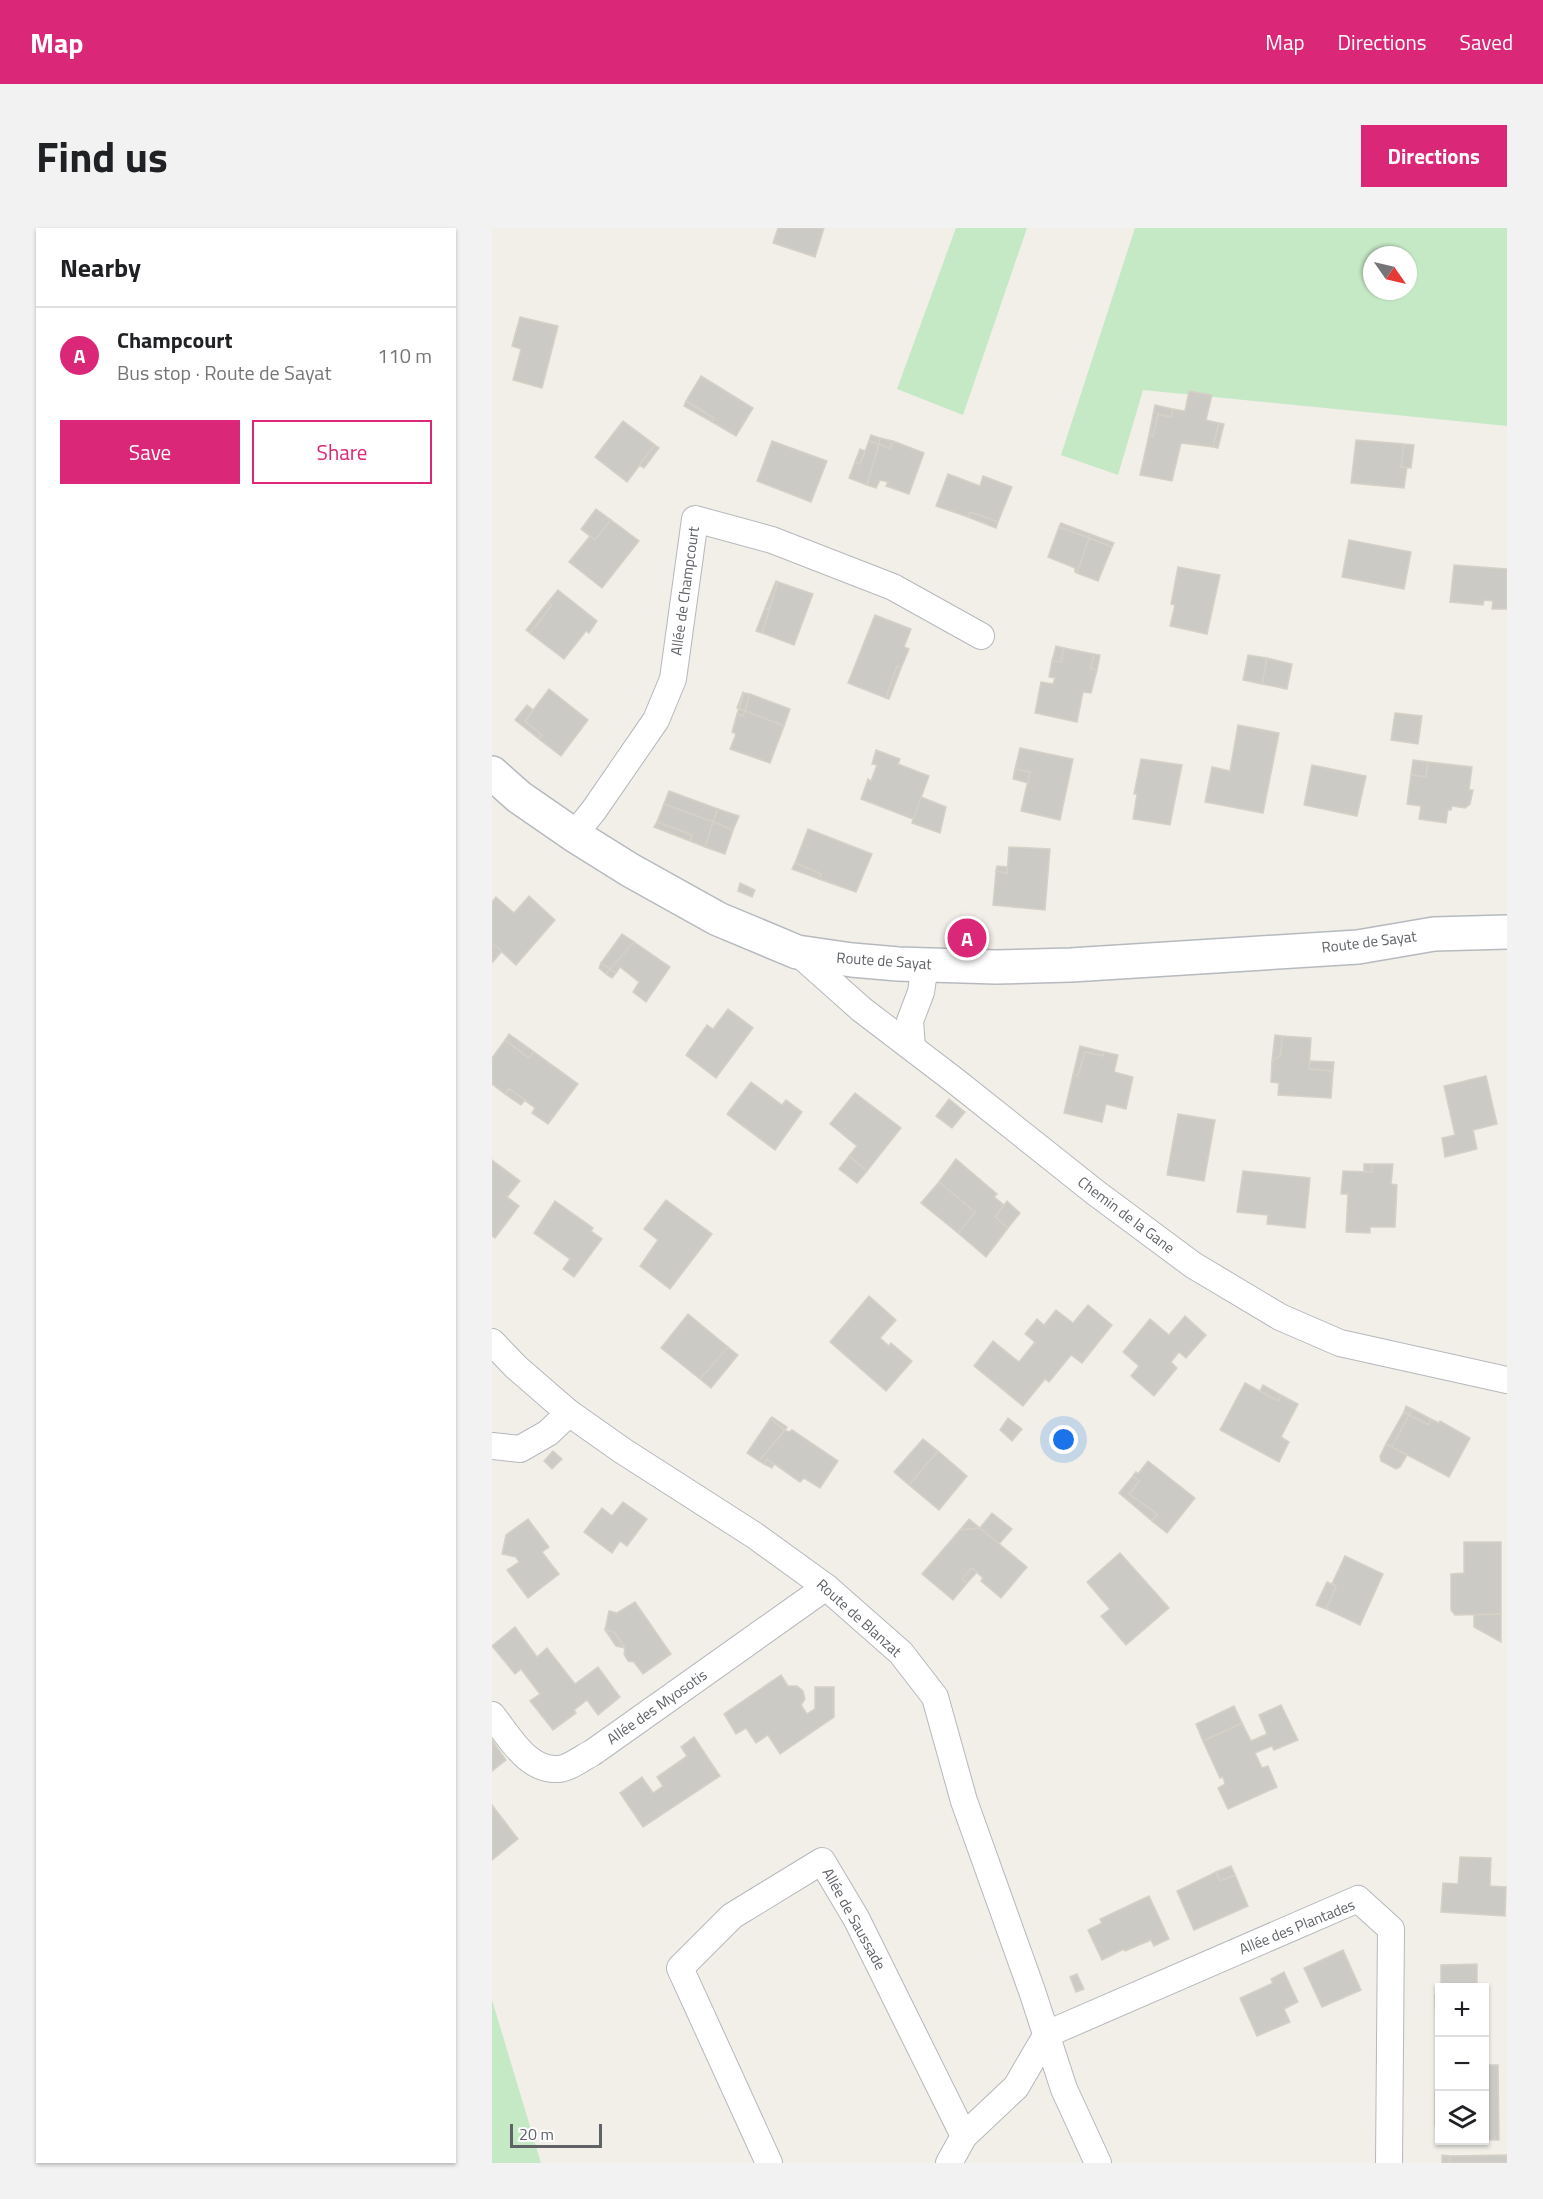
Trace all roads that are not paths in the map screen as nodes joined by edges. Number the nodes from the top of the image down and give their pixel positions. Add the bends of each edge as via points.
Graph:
1 (981, 636) dead end
2 (492, 773) edge
3 (574, 836) junction
4 (1507, 908) edge
5 (1507, 932) edge
6 (1434, 933) junction
7 (797, 952) junction
8 (925, 965) junction
9 (912, 1047) junction
10 (492, 1342) edge
11 (1507, 1380) edge
12 (569, 1413) junction
13 (492, 1446) edge
14 (826, 1587) junction
15 (492, 1715) edge
16 (1047, 2034) junction
17 (964, 2136) junction
18 (769, 2163) edge
19 (949, 2163) edge
20 (1098, 2163) edge
21 (1389, 2163) edge

1 - 3 street, Allée de Champcourt via 893,587 772,540 695,519 673,679 656,720
2 - 3 street, Route de Sayat
3 - 7 street, Route de Sayat via 718,920
4 - 6 street, Route de Sayat
5 - 6 street, Route de Sayat
6 - 8 street, Route de Sayat via 1358,947 1093,963
7 - 8 street, Route de Sayat
7 - 9 street, Chemin de la Gane via 861,1009
8 - 9 street via 921,992 910,1022
9 - 11 street, Chemin de la Gane via 1192,1265 1280,1317 1340,1343
10 - 12 street, Route de Blanzat
12 - 13 street via 548,1433 520,1449
12 - 14 street, Route de Blanzat
14 - 15 street, Allée des Myosotis via 592,1753 560,1770 541,1767 523,1754
14 - 16 street, Route de Blanzat via 900,1653 935,1697 964,1801
16 - 17 street via 1016,2086
16 - 20 street, Route de Blanzat via 1064,2089
16 - 21 street, Allée des Plantades via 1358,1899 1391,1929
17 - 18 street, Allée de Saussade via 856,1918 822,1861 732,1916 680,1968
17 - 19 street

